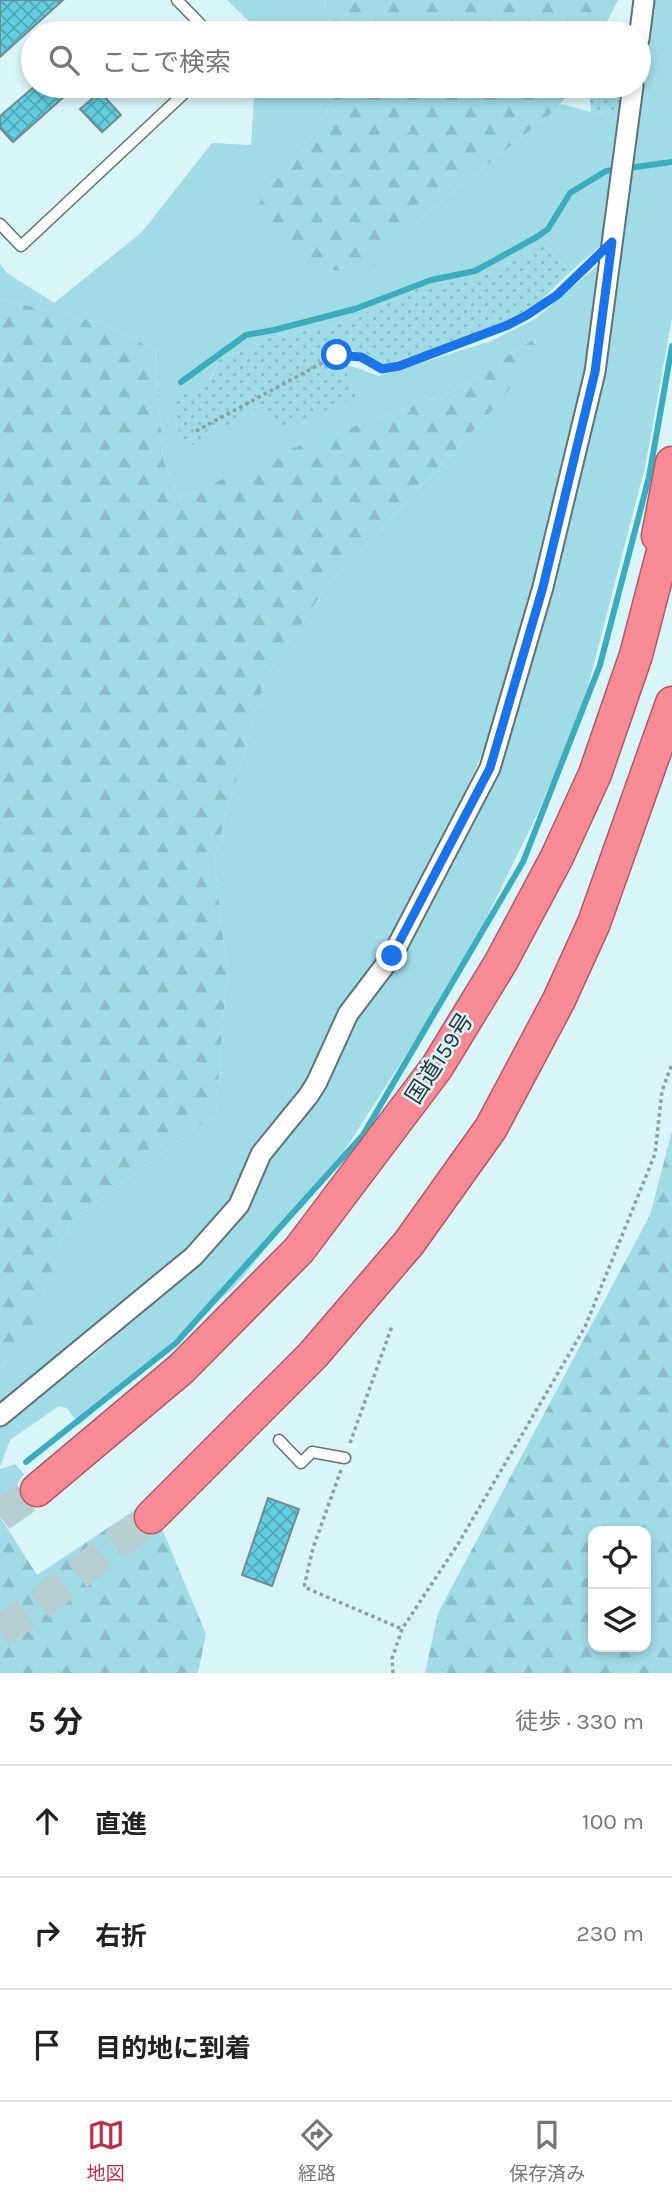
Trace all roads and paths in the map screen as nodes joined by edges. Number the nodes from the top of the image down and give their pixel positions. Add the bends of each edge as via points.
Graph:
1 (177, 0) edge
2 (644, 0) edge
3 (197, 21) edge
4 (641, 21) edge
5 (179, 98) edge
6 (631, 98) edge
7 (0, 224) edge
8 (612, 242) junction
9 (196, 431) dead end
10 (672, 463) edge
11 (672, 517) edge
12 (636, 655) junction
13 (672, 703) edge
14 (672, 1064) edge
15 (392, 1326) dead end
16 (0, 1416) edge
17 (279, 1440) dead end
18 (345, 1458) junction
19 (37, 1490) tunnel mouth
20 (151, 1517) tunnel mouth
21 (402, 1629) junction
22 (393, 1673) edge

1 - 3 lane
2 - 4 street
5 - 7 lane via 21,246
6 - 8 street
8 - 9 path via 557,295 508,325 382,369 361,357 337,355
8 - 16 street via 595,372 543,587 490,768 392,956 348,1014 317,1082 261,1154 239,1205 194,1256
10 - 12 highway
11 - 12 highway, 国道159号
12 - 19 highway, 国道159号 via 594,774 557,857 437,1067 299,1251 181,1369
13 - 20 highway via 594,923 491,1128 409,1243 313,1356
14 - 21 path via 662,1091 654,1154 584,1327 458,1545
15 - 18 path
17 - 18 lane via 301,1463 312,1452
18 - 21 path via 304,1587
21 - 22 path via 392,1660

